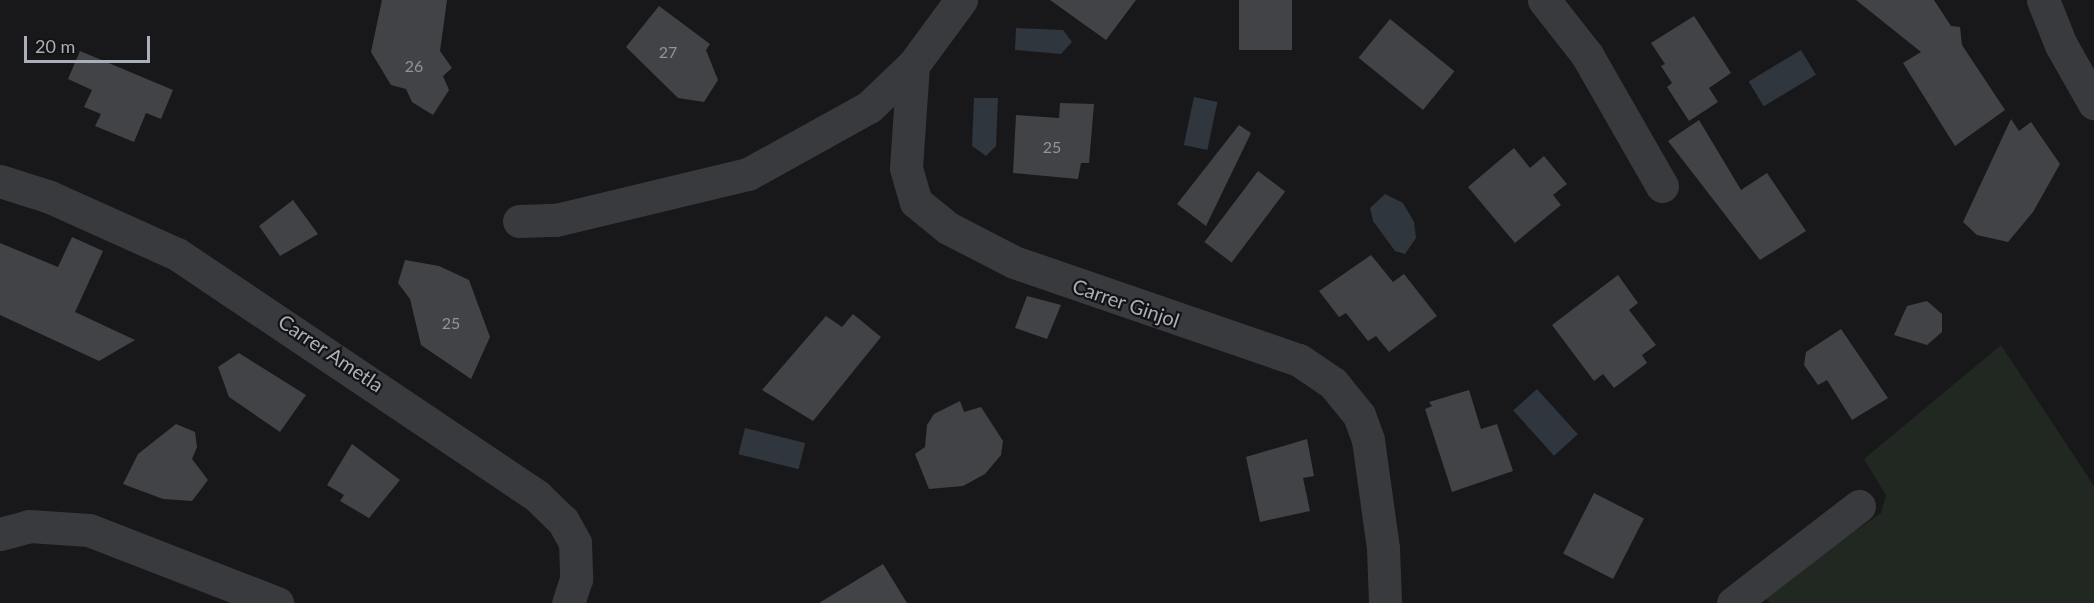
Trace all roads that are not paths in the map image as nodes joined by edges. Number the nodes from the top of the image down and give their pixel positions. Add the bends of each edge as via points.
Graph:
1 (961, 0) edge
2 (1544, 0) edge
3 (2043, 0) edge
4 (913, 65) junction
5 (2094, 103) edge
6 (0, 181) edge
7 (1662, 186) dead end
8 (519, 221) dead end
9 (1859, 506) dead end
10 (0, 534) edge
11 (277, 603) edge
12 (568, 603) edge
13 (1384, 603) edge
14 (1733, 603) edge

1 - 4 street
2 - 7 street via 1587,55
3 - 5 street via 2061,45
4 - 8 street via 869,107 748,174 556,220
4 - 13 street, Carrer Ginjol via 906,168 916,202 930,216 1014,262 1299,360 1346,396 1368,440 1382,539
6 - 12 street, Carrer Ametla via 50,196 186,260 537,496 563,521 575,543 576,579
9 - 14 street
10 - 11 street via 29,526 89,530

